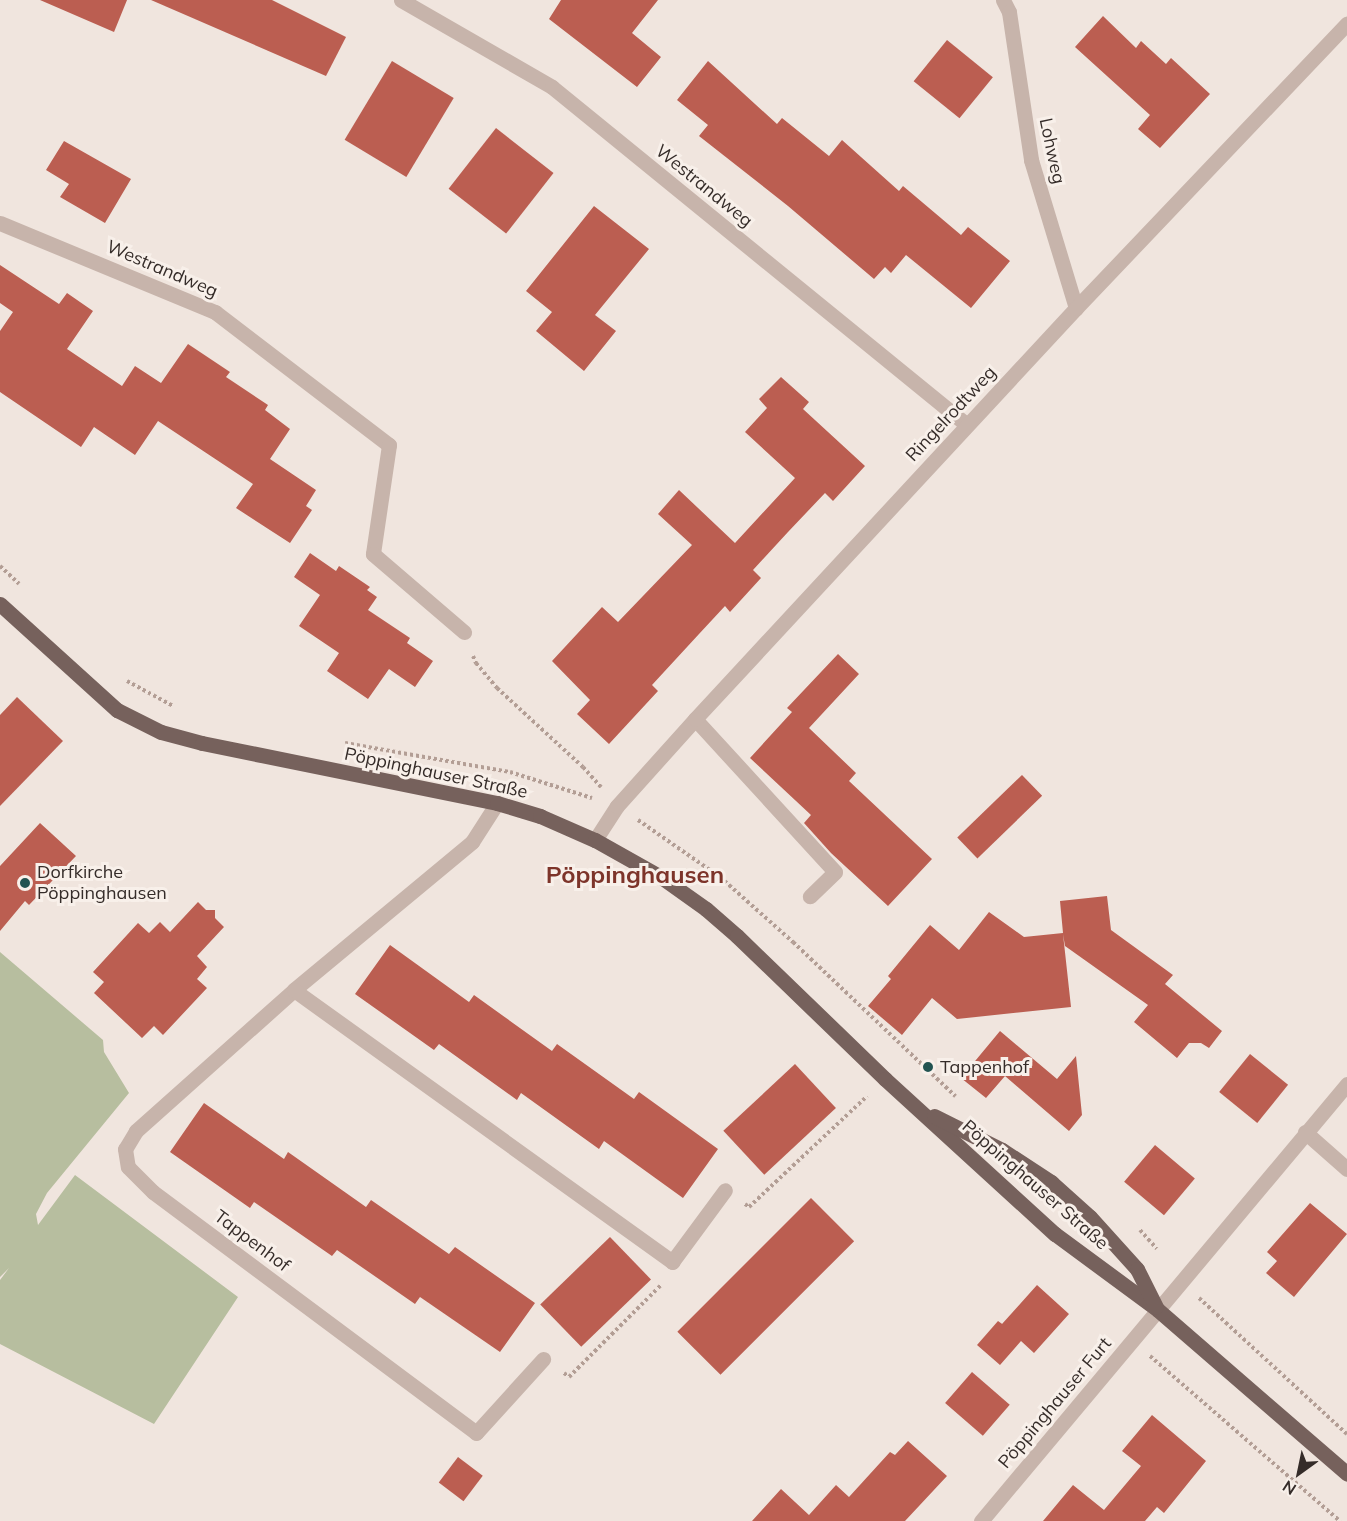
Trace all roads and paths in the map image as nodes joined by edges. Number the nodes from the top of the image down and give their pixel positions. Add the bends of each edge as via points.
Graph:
1 (401, 0) edge
2 (1003, 0) edge
3 (1347, 23) edge
4 (0, 223) edge
5 (1076, 308) junction
6 (968, 425) junction
7 (0, 566) edge
8 (26, 590) dead end
9 (0, 604) edge
10 (464, 633) joint
11 (122, 676) dead end
12 (174, 707) dead end
13 (695, 719) junction
14 (338, 742) dead end
15 (497, 803) junction
16 (617, 806) junction
17 (595, 840) junction
18 (810, 896) dead end
19 (294, 990) junction
20 (885, 1079) junction
21 (1347, 1083) edge
22 (918, 1108) junction
23 (1305, 1132) junction
24 (1347, 1169) edge
25 (725, 1190) joint
26 (672, 1262) junction
27 (1158, 1310) junction
28 (1133, 1341) junction
29 (543, 1359) joint
30 (1347, 1474) edge
31 (981, 1521) edge
32 (1340, 1521) edge

1 - 6 street, Westrandweg via 552,87
2 - 5 street, Lohweg via 1009,12 1031,160
3 - 5 street, Ringelrodtweg
4 - 10 street, Westrandweg via 215,312 389,445 373,554
5 - 6 street, Ringelrodtweg
6 - 13 street, Ringelrodtweg
7 - 8 path
9 - 15 main road, Pöppinghauser Straße via 117,710 161,732
10 - 16 path via 476,663 497,688 584,767
11 - 12 path
13 - 16 street, Ringelrodtweg
13 - 18 street via 836,872
14 - 16 path via 510,772
15 - 17 main road, Pöppinghauser Straße via 540,816
15 - 19 street, Tappenhof via 472,842
16 - 17 street, Ringelrodtweg
17 - 20 main road, Pöppinghauser Straße via 661,877 706,909
19 - 26 street
19 - 29 street, Tappenhof via 136,1131 125,1149 128,1167 153,1192 476,1433
20 - 22 main road, Pöppinghauser Straße
20 - 25 path via 749,1207
21 - 23 street
22 - 27 main road, Pöppinghauser Straße via 1055,1234
22 - 27 main road, Pöppinghauser Straße via 1002,1150 1051,1182 1090,1217 1137,1269
23 - 24 street
23 - 27 street
25 - 26 street
26 - 29 path via 670,1277 569,1377
27 - 28 street, Pöppinghauser Furt
27 - 30 main road, Pöppinghauser Straße
28 - 31 street, Pöppinghauser Furt
28 - 32 path

